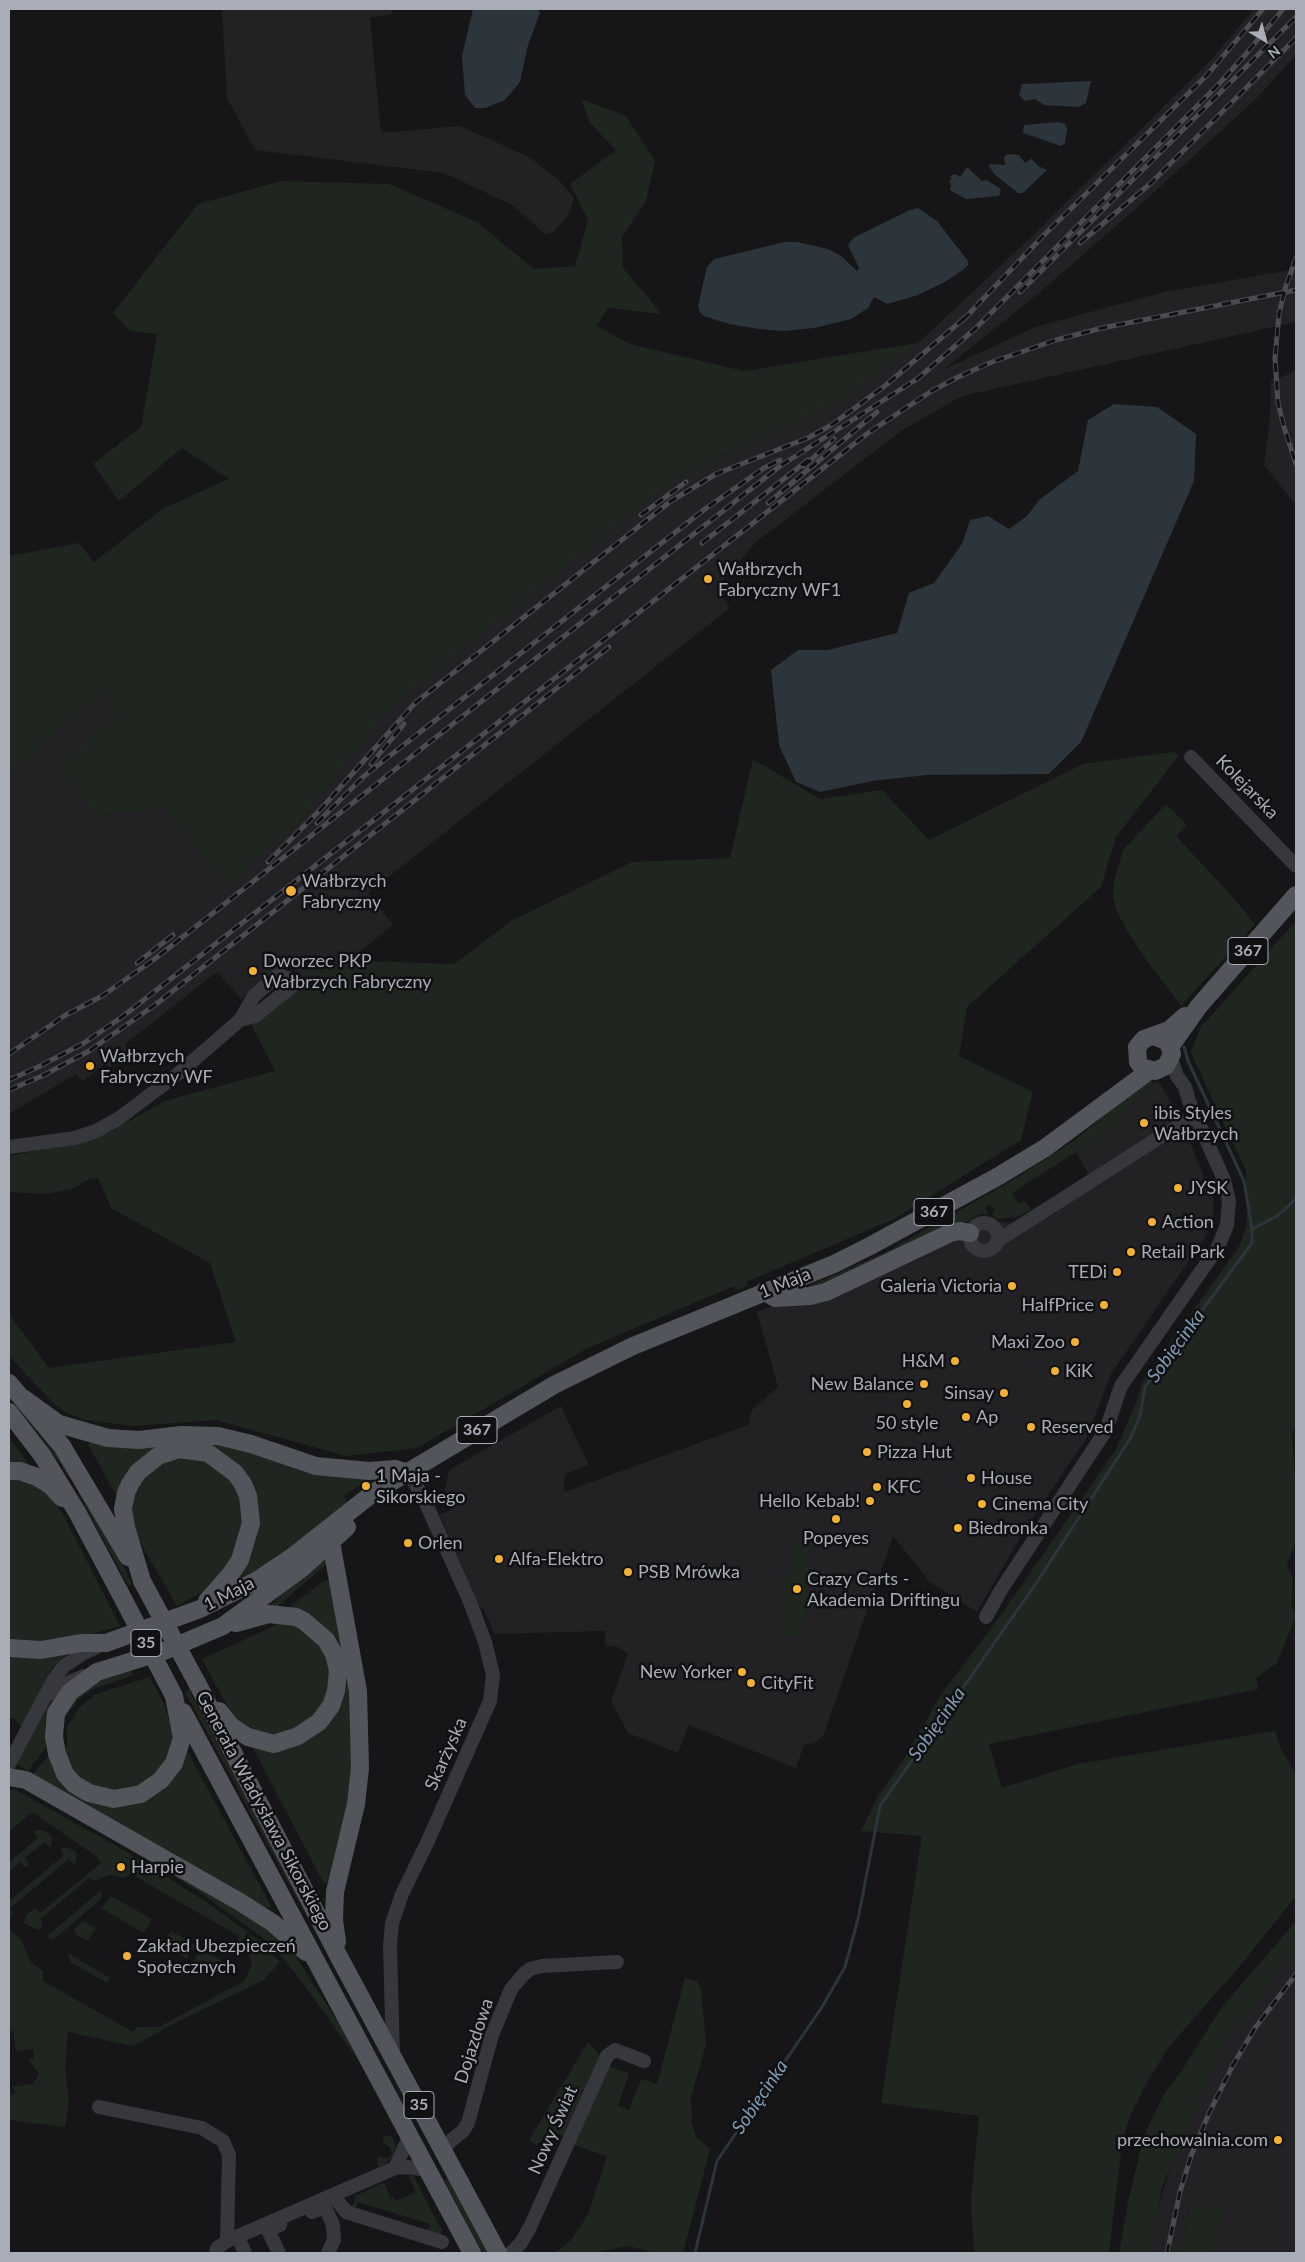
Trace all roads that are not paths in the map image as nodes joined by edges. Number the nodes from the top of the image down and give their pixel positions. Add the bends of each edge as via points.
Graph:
1 (1191, 757) dead end
2 (1296, 866) edge
3 (1296, 895) edge
4 (291, 987) dead end
5 (1199, 1006) junction
6 (1154, 1036) junction
7 (1171, 1053) junction
8 (1147, 1068) junction
9 (1189, 1101) junction
10 (1196, 1116) junction
11 (9, 1147) edge
12 (1021, 1224) junction
13 (994, 1227) junction
14 (970, 1233) junction
15 (997, 1241) junction
16 (764, 1292) junction
17 (9, 1383) edge
18 (23, 1398) junction
19 (9, 1412) edge
20 (9, 1471) edge
21 (409, 1473) junction
22 (77, 1512) junction
23 (331, 1542) junction
24 (142, 1581) junction
25 (200, 1609) junction
26 (986, 1617) dead end
27 (223, 1626) junction
28 (106, 1643) junction
29 (9, 1648) edge
30 (97, 1672) junction
31 (197, 1683) junction
32 (174, 1696) junction
33 (45, 1697) junction
34 (9, 1764) edge
35 (9, 1777) edge
36 (329, 1935) junction
37 (311, 1953) junction
38 (339, 1957) junction
39 (617, 1962) dead end
40 (393, 2057) junction
41 (644, 2061) dead end
42 (99, 2106) dead end
43 (410, 2135) junction
44 (442, 2148) junction
45 (395, 2168) junction
46 (428, 2170) junction
47 (334, 2196) junction
48 (232, 2239) junction
49 (442, 2242) dead end
50 (216, 2253) edge
51 (244, 2253) edge
52 (279, 2253) edge
53 (328, 2253) edge
54 (472, 2253) edge
55 (498, 2253) edge
56 (511, 2253) edge

1 - 2 street, Kolejarska
3 - 5 main road, 367
4 - 11 street via 255,1016 240,1020 144,1101 96,1131 75,1138
5 - 6 main road, 367 via 1169,1030
5 - 7 main road, 367
6 - 7 main road via 1164,1039
6 - 8 main road, 367 via 1144,1039 1137,1047
7 - 8 main road, 367 via 1163,1069
7 - 9 street
8 - 9 street via 1164,1074
8 - 16 main road, 1 Maja / 367 via 1045,1148 834,1264
9 - 10 street
10 - 12 street
10 - 26 street via 1230,1201 1227,1225 1218,1247 1121,1386 1106,1430
12 - 13 street
12 - 15 street
13 - 14 street via 981,1223
13 - 15 street
14 - 15 street via 971,1242 980,1250 989,1250
14 - 16 main road via 950,1233 826,1292 775,1298
16 - 21 main road, 1 Maja / 367 via 632,1346 554,1385
17 - 18 main road, Generała Władysława Sikorskiego / 35
18 - 21 main road via 59,1424 108,1438 138,1440 181,1435 218,1436 316,1466 369,1471 395,1469
18 - 24 main road, Generała Władysława Sikorskiego / 35 via 62,1446
19 - 22 main road, Generała Władysława Sikorskiego / 35 via 42,1455
20 - 22 main road via 37,1477 50,1485
21 - 23 main road, 1 Maja / 367
21 - 25 main road, 1 Maja / 367 via 373,1493 256,1581
21 - 40 street, Skarżyska via 428,1506 470,1602 486,1642 493,1675 490,1702 402,1894 392,1923
22 - 32 main road, Generała Władysława Sikorskiego / 35, bridge
23 - 27 main road, 1 Maja / 367 via 301,1569
23 - 38 main road via 358,1691 360,1760 356,1804 335,1892 334,1920
24 - 25 main road via 126,1527 124,1509 130,1484 138,1472 158,1456 179,1449 208,1453 234,1472 243,1484 251,1523 240,1560
24 - 31 main road, Generała Władysława Sikorskiego / 35, bridge
25 - 28 main road, 1 Maja / 367
27 - 30 main road, 1 Maja / 367 via 164,1651
27 - 31 main road via 269,1614 304,1621 326,1640 334,1654 338,1681 331,1706 309,1730 274,1744 248,1737 231,1726
28 - 29 main road via 81,1643 42,1650
28 - 33 street, 1 Maja via 84,1652 64,1666
30 - 32 main road via 62,1702 56,1713 54,1737 65,1774 74,1784 101,1797 114,1800 141,1794 162,1780 174,1763 182,1738
30 - 33 street, 1 Maja via 76,1679
31 - 36 main road, Generała Władysława Sikorskiego / 35
32 - 37 main road, Generała Władysława Sikorskiego / 35
33 - 34 street, 1 Maja
35 - 37 main road via 26,1780 240,1902
36 - 37 main road
36 - 38 main road, Generała Władysława Sikorskiego / 35
37 - 43 main road, Generała Władysława Sikorskiego / 35
38 - 40 main road, Generała Władysława Sikorskiego / 35
39 - 44 street, Dojazdowa via 542,1966 524,1974 511,1989 492,2036 468,2123
40 - 44 main road, Generała Władysława Sikorskiego / 35
41 - 56 street, Nowy Świat via 615,2050 607,2056 530,2227
42 - 48 street via 202,2128 223,2141 229,2156
43 - 45 street
43 - 46 main road, Generała Władysława Sikorskiego / 35
44 - 55 main road, Generała Władysława Sikorskiego / 35
45 - 46 street
45 - 47 street
46 - 54 main road, Generała Władysława Sikorskiego / 35
47 - 48 street
47 - 49 street via 346,2212
48 - 50 street
48 - 51 street
52 - 53 street via 268,2230 325,2207 334,2233

